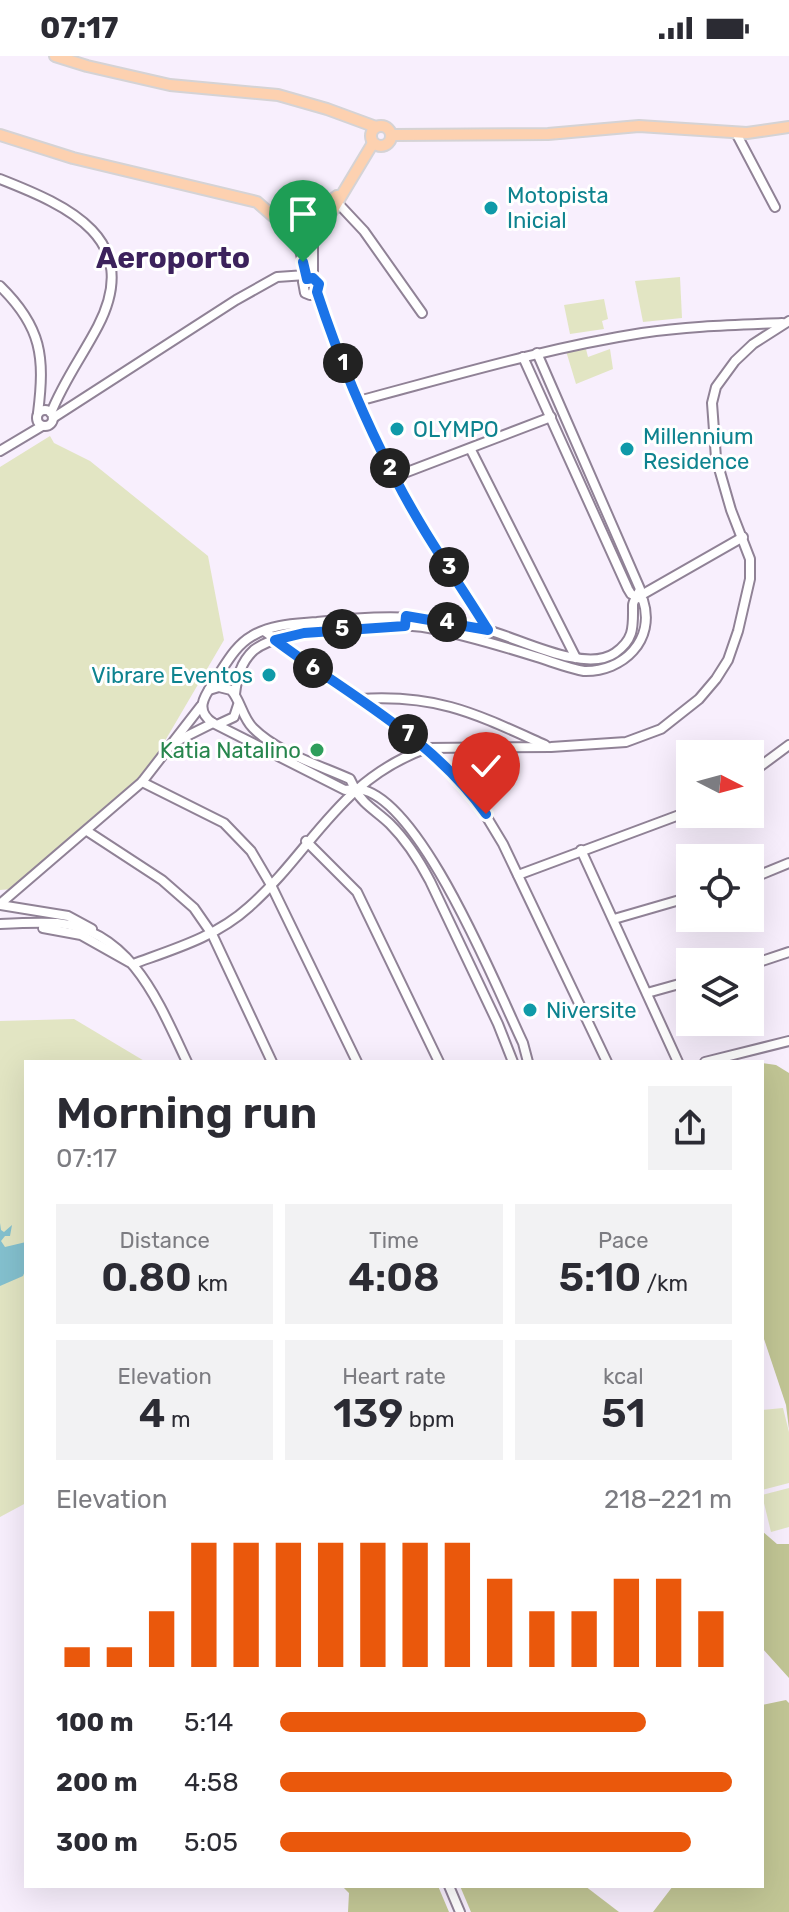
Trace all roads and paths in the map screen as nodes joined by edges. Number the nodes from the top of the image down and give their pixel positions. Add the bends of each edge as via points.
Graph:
1 (55, 56) edge
2 (376, 127) junction
3 (789, 127) edge
4 (736, 133) junction
5 (0, 135) edge
6 (396, 135) junction
7 (373, 143) junction
8 (0, 179) edge
9 (337, 198) junction
10 (775, 207) dead end
11 (306, 213) junction
12 (289, 230) junction
13 (316, 237) junction
14 (298, 242) junction
15 (309, 277) junction
16 (0, 286) edge
17 (314, 294) junction
18 (422, 313) dead end
19 (786, 322) edge
20 (537, 353) junction
21 (523, 357) junction
22 (358, 401) junction
23 (44, 416) junction
24 (551, 417) junction
25 (471, 450) junction
26 (0, 451) edge
27 (394, 477) junction
28 (743, 537) junction
29 (638, 597) junction
30 (406, 616) junction
31 (342, 619) junction
32 (405, 626) junction
33 (344, 629) junction
34 (488, 630) junction
35 (264, 631) junction
36 (275, 640) junction
37 (485, 642) junction
38 (576, 658) junction
39 (209, 690) junction
40 (235, 694) junction
41 (359, 699) junction
42 (238, 705) junction
43 (201, 706) junction
44 (215, 723) junction
45 (171, 744) junction
46 (789, 745) edge
47 (551, 747) junction
48 (427, 748) junction
49 (764, 764) edge
50 (306, 765) junction
51 (142, 782) junction
52 (355, 789) junction
53 (676, 816) edge
54 (87, 831) junction
55 (306, 841) junction
56 (581, 850) junction
57 (788, 865) edge
58 (442, 874) junction
59 (764, 874) edge
60 (518, 875) junction
61 (430, 881) junction
62 (271, 885) junction
63 (676, 901) edge
64 (0, 904) edge
65 (614, 919) junction
66 (4, 924) edge
67 (212, 934) junction
68 (102, 937) junction
69 (475, 944) junction
70 (463, 949) junction
71 (789, 952) edge
72 (764, 960) edge
73 (133, 964) junction
74 (676, 985) edge
75 (647, 993) junction
76 (511, 1018) junction
77 (498, 1024) junction
78 (789, 1041) edge
79 (186, 1060) edge
80 (271, 1060) edge
81 (356, 1060) edge
82 (438, 1060) edge
83 (512, 1060) edge
84 (527, 1060) edge
85 (606, 1060) edge
86 (677, 1060) edge
87 (713, 1060) edge
88 (450, 1888) edge
89 (460, 1912) edge

1 - 2 main road via 170,85 278,95
2 - 6 main road
2 - 7 main road
3 - 4 main road
4 - 6 main road via 639,126 548,134
4 - 10 street
5 - 12 main road via 257,202
6 - 7 main road via 385,146
7 - 9 main road
8 - 23 street via 50,201 97,233 114,277 111,300
9 - 11 main road
9 - 13 main road
9 - 18 street
11 - 12 main road via 293,218
11 - 13 main road via 317,220
12 - 14 main road
13 - 14 main road
13 - 15 street
14 - 15 street
15 - 17 street via 319,284
15 - 17 street via 302,288
15 - 23 street via 277,277
16 - 23 street via 29,321 37,343
17 - 22 street
19 - 20 street via 688,327
19 - 28 street via 753,344 723,374 712,403 716,458
20 - 21 street
20 - 29 street via 640,589
21 - 22 street
21 - 24 street
22 - 27 street
23 - 26 street
24 - 25 street
24 - 29 street via 628,589
25 - 27 street
25 - 38 street
27 - 34 street
28 - 29 street
28 - 47 street via 750,579 738,631 728,660 699,699 646,736 598,746
29 - 37 street via 645,606 645,634 632,653 609,669 573,669
29 - 38 street via 624,645 606,658
30 - 31 street
30 - 32 street
30 - 34 street
31 - 33 street
31 - 35 street
32 - 33 street
32 - 37 street
33 - 36 street
34 - 37 street
34 - 38 street
35 - 36 street
35 - 39 street via 243,642
36 - 40 street via 244,662
36 - 41 street
39 - 40 street via 225,687
39 - 43 street
40 - 42 street
41 - 47 street via 405,697 442,703
41 - 48 street
42 - 44 street via 230,721
42 - 50 street via 253,729
43 - 44 street
43 - 45 street
44 - 45 street
44 - 50 street
45 - 51 street
46 - 49 street
47 - 48 street
48 - 52 street via 389,764
48 - 60 street via 471,791
50 - 52 street via 345,790
51 - 54 street
51 - 62 street via 224,823 251,851
52 - 55 street
52 - 58 street via 384,801 402,818
52 - 61 street via 360,800 402,837
53 - 56 street
54 - 64 street
54 - 67 street via 162,880 194,908
55 - 62 street
55 - 82 street via 357,892
56 - 60 street
56 - 65 street
57 - 59 street
58 - 61 street
58 - 69 street
60 - 85 street
61 - 70 street
62 - 67 street
62 - 81 street
63 - 65 street
64 - 68 street via 68,916
65 - 75 street
66 - 68 street via 57,923
66 - 73 street via 81,935
67 - 73 street
67 - 80 street
68 - 73 street
69 - 70 street
69 - 76 street
70 - 77 street
71 - 72 street
73 - 79 street
74 - 75 street
75 - 86 street
76 - 77 street
76 - 84 street
77 - 83 street
78 - 87 street
88 - 89 street

